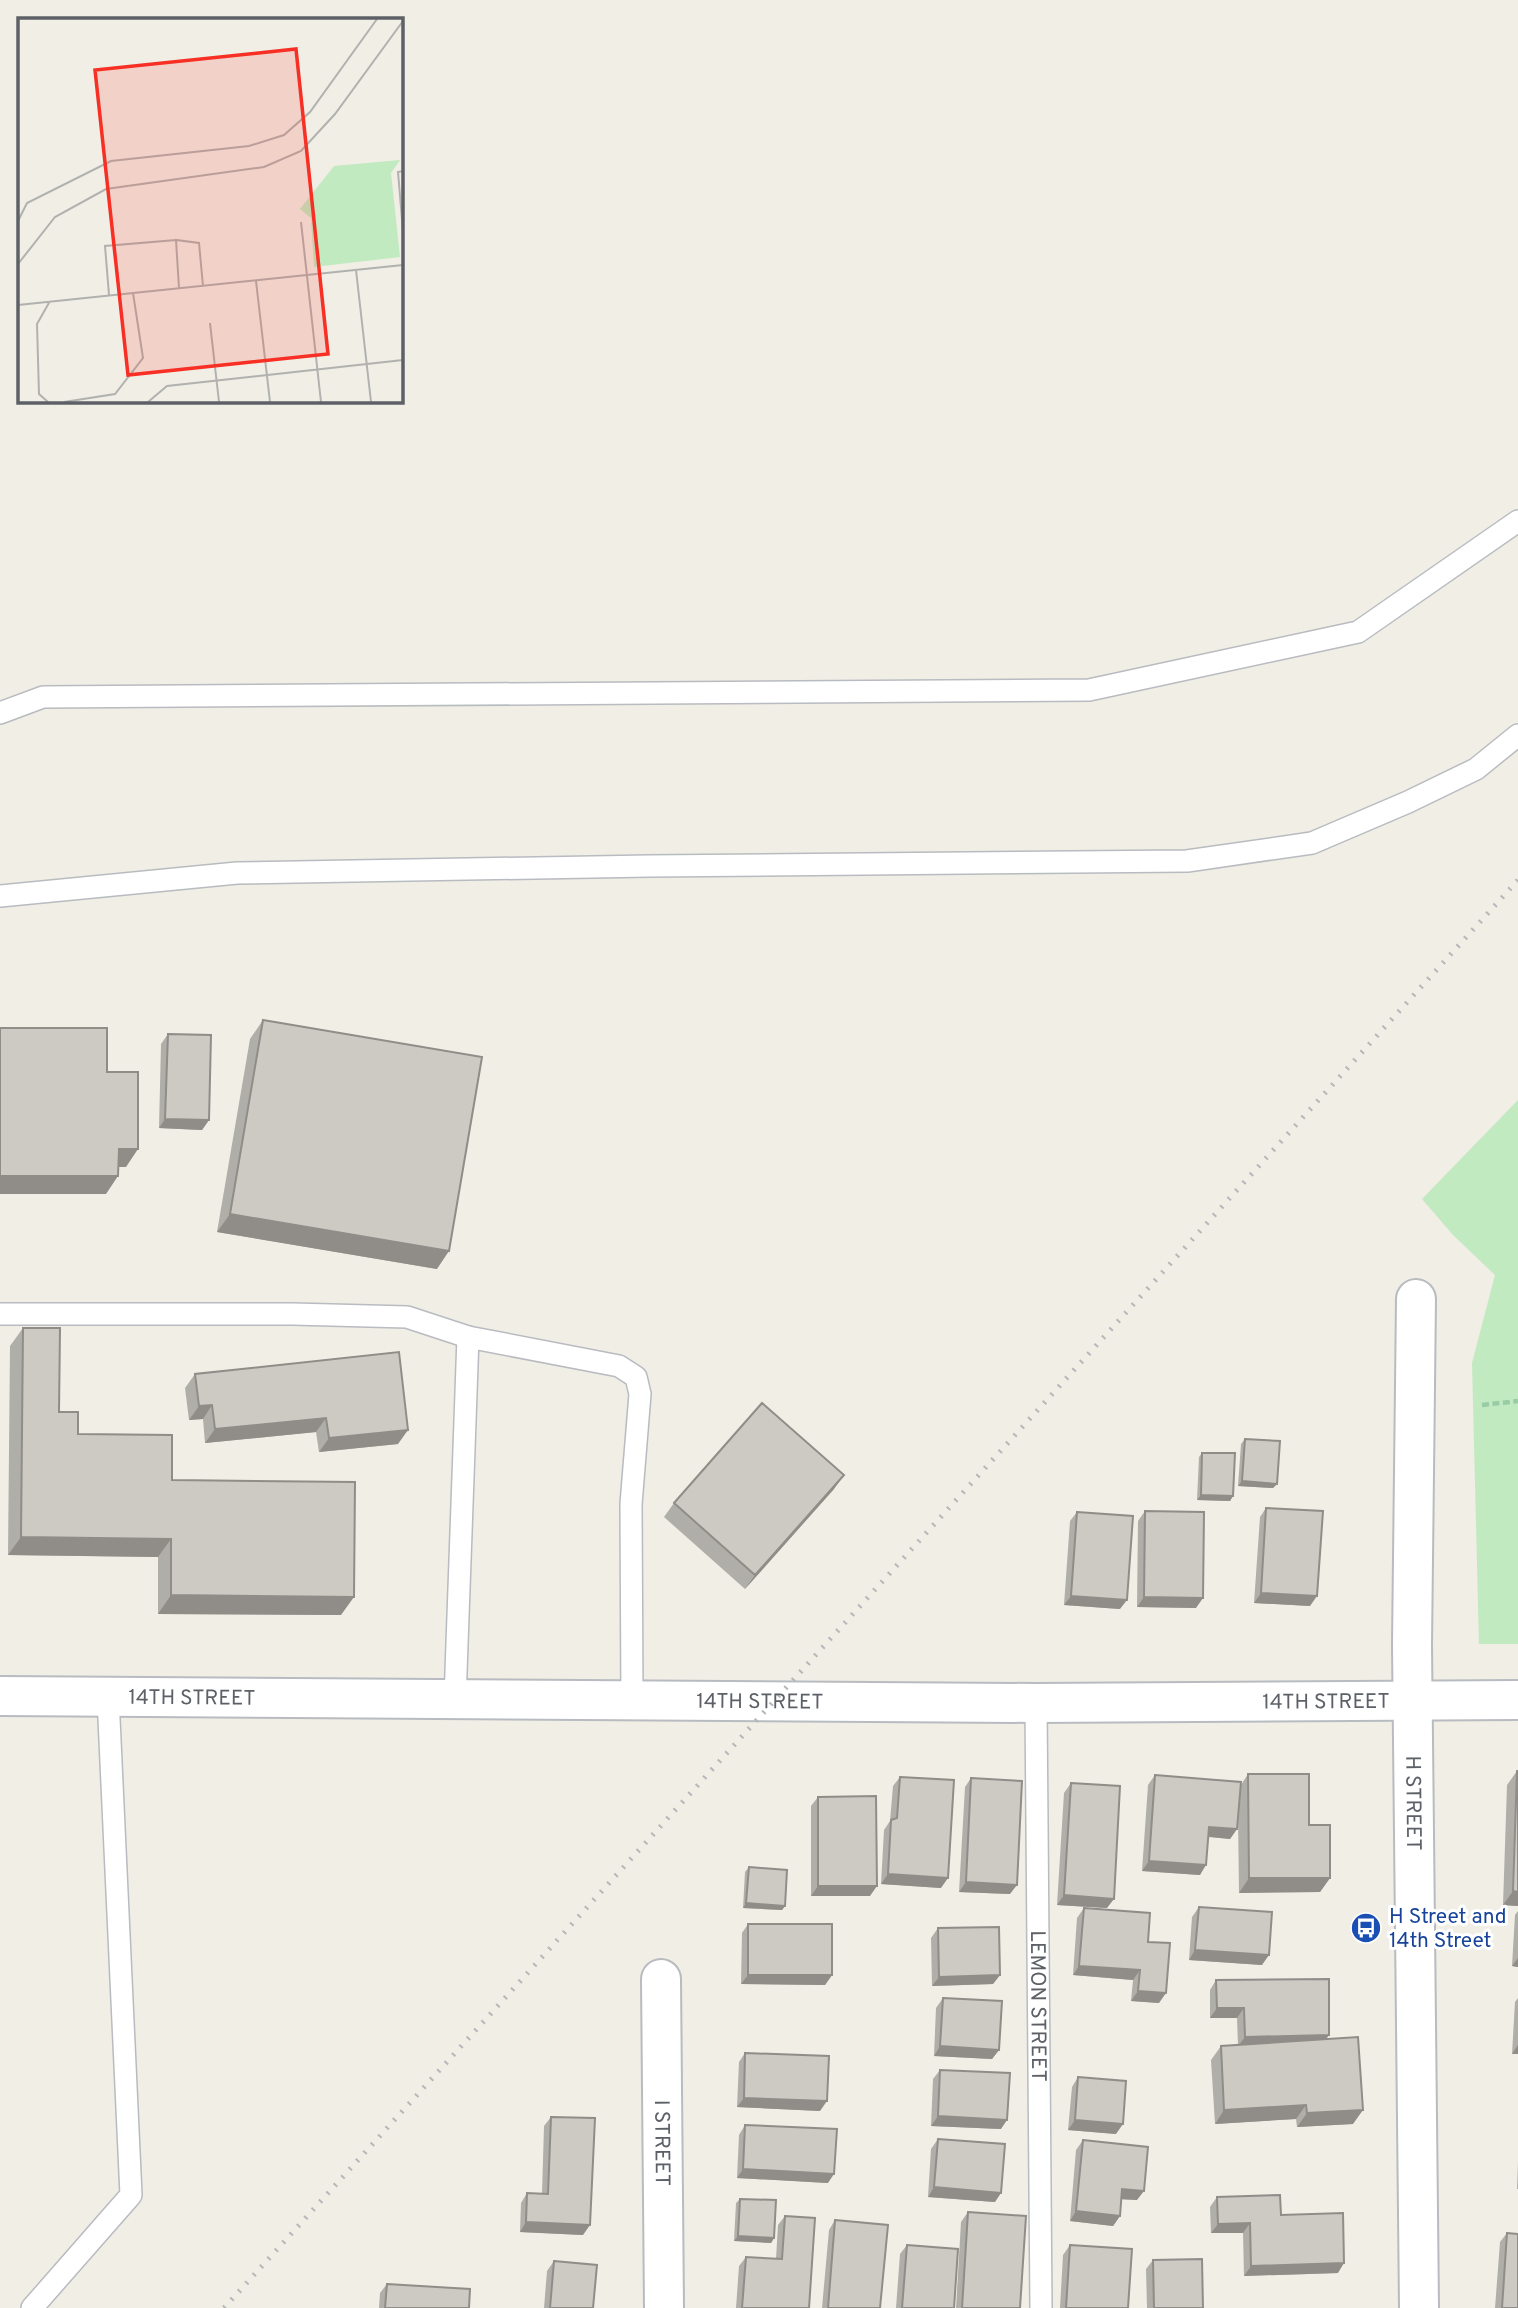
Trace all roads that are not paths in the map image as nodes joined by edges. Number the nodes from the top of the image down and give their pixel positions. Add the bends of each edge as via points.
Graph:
1 (1518, 521) edge
2 (0, 713) edge
3 (1518, 735) edge
4 (0, 896) edge
5 (1416, 1299) dead end
6 (0, 1314) edge
7 (468, 1337) junction
8 (0, 1696) edge
9 (108, 1698) junction
10 (455, 1700) junction
11 (1413, 1700) junction
12 (1518, 1700) edge
13 (632, 1701) junction
14 (1037, 1703) junction
15 (661, 1979) dead end
16 (32, 2308) edge
17 (664, 2308) edge
18 (1041, 2308) edge
19 (1419, 2308) edge

1 - 2 lane via 1358,632 1089,690 43,697
3 - 4 lane via 1476,769 1312,843 1187,861 237,873
5 - 11 street, H STREET
6 - 7 lane via 407,1317
7 - 10 lane
7 - 13 lane via 619,1366 636,1377 640,1394 631,1504
8 - 9 street, 14TH STREET
9 - 10 street, 14TH STREET
9 - 16 lane via 131,2195
10 - 13 street, 14TH STREET
11 - 12 street, 14TH STREET
11 - 14 street, 14TH STREET
11 - 19 street, H STREET
13 - 14 street, 14TH STREET
14 - 18 lane, LEMON STREET
15 - 17 street, I STREET

